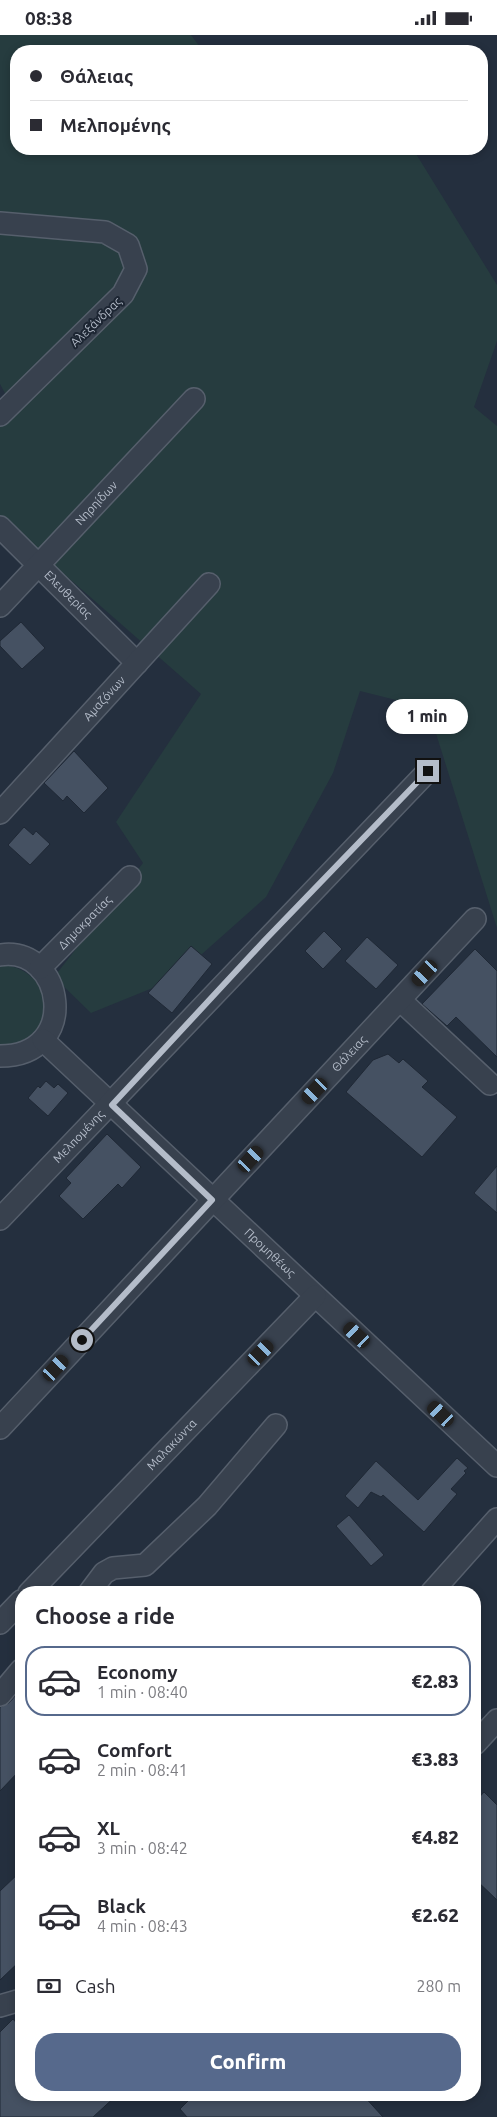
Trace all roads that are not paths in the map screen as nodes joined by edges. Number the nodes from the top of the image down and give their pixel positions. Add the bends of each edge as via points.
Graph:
1 (0, 223) edge
2 (194, 399) dead end
3 (0, 415) edge
4 (0, 527) edge
5 (38, 565) junction
6 (209, 584) dead end
7 (0, 606) edge
8 (137, 663) junction
9 (428, 771) dead end
10 (0, 813) edge
11 (130, 877) dead end
12 (475, 919) dead end
13 (0, 955) edge
14 (40, 968) junction
15 (400, 1000) junction
16 (43, 1040) junction
17 (0, 1057) edge
18 (490, 1084) dead end
19 (112, 1105) junction
20 (212, 1200) junction
21 (0, 1219) edge
22 (315, 1296) junction
23 (276, 1425) dead end
24 (0, 1428) edge
25 (497, 1466) edge
26 (497, 1519) edge
27 (36, 1586) edge
28 (94, 1586) edge
29 (437, 1586) edge
30 (15, 1607) edge
31 (0, 1623) edge
32 (15, 1677) edge
33 (0, 1695) edge
34 (497, 1720) edge
35 (481, 1737) edge
36 (15, 2001) edge
37 (0, 2005) edge

1 - 3 street, Αλεξάνδρας via 105,232 128,245 136,269 123,294
2 - 5 street, Νηρηίδων
4 - 5 street, Ελευθερίας
5 - 7 street, Νηρηίδων
5 - 8 street, Ελευθερίας
6 - 8 street, Αμαζόνων
8 - 10 street, Αμαζόνων
9 - 19 street, Μελπομένης via 258,947
11 - 14 street, Δημοκρατίας
12 - 15 street, Θάλειας
13 - 14 street via 23,957
14 - 16 street via 55,993 56,1010 52,1026
15 - 18 street
15 - 20 street, Θάλειας
16 - 17 street via 29,1051
16 - 19 street, Προμηθέως
19 - 20 street, Προμηθέως
19 - 21 street, Μελπομένης
20 - 22 street, Προμηθέως
20 - 24 street, Θάλειας
22 - 25 street, Προμηθέως
22 - 27 street, Μαλακώντα
23 - 28 street via 207,1506 145,1565 113,1568 104,1573
26 - 29 street
30 - 31 street
32 - 33 street
34 - 35 street
36 - 37 street

